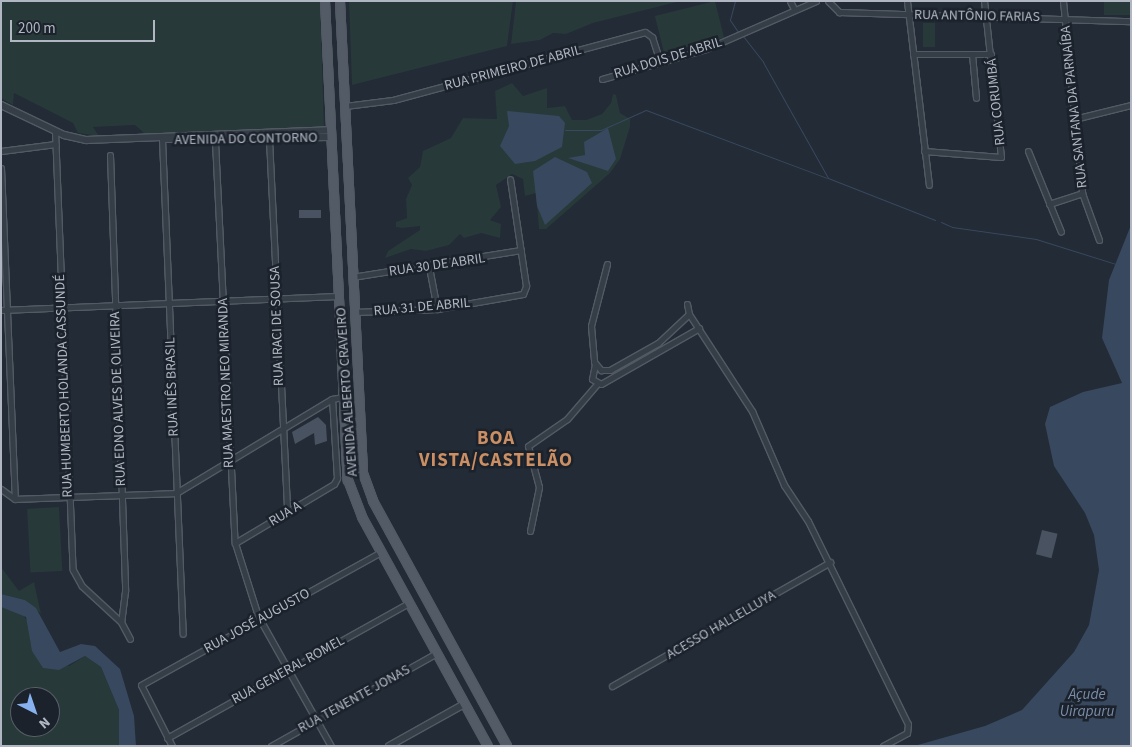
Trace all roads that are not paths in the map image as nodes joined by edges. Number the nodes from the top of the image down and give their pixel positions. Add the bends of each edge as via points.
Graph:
1 (325, 1) edge
2 (340, 1) edge
3 (790, 1) edge
4 (816, 1) edge
5 (828, 1) edge
6 (907, 1) edge
7 (984, 1) edge
8 (1063, 1) edge
9 (794, 9) junction
10 (909, 15) junction
11 (986, 17) junction
12 (1065, 17) junction
13 (1131, 21) edge
14 (913, 54) junction
15 (972, 54) junction
16 (991, 54) junction
17 (660, 62) junction
18 (602, 78) dead end
19 (976, 98) dead end
20 (1, 105) edge
21 (1131, 105) edge
22 (345, 106) junction
23 (1074, 119) junction
24 (55, 131) junction
25 (330, 134) junction
26 (162, 139) junction
27 (269, 139) junction
28 (215, 141) junction
29 (56, 144) junction
30 (1, 151) edge
31 (924, 151) junction
32 (1028, 151) dead end
33 (110, 155) dead end
34 (1, 168) edge
35 (510, 179) dead end
36 (929, 185) dead end
37 (1082, 193) junction
38 (1049, 204) junction
39 (1060, 232) dead end
40 (1099, 240) dead end
41 (521, 250) junction
42 (607, 264) dead end
43 (429, 267) junction
44 (352, 277) junction
45 (338, 296) junction
46 (276, 298) junction
47 (223, 301) junction
48 (169, 303) junction
49 (687, 304) dead end
50 (115, 305) junction
51 (61, 308) junction
52 (436, 308) junction
53 (4, 310) edge
54 (354, 312) junction
55 (689, 314) junction
56 (699, 328) junction
57 (595, 364) junction
58 (597, 384) junction
59 (358, 397) junction
60 (342, 398) junction
61 (332, 399) junction
62 (281, 428) junction
63 (229, 460) junction
64 (1, 489) edge
65 (176, 493) junction
66 (122, 496) junction
67 (69, 497) junction
68 (15, 499) junction
69 (288, 512) junction
70 (530, 531) dead end
71 (235, 543) junction
72 (382, 552) junction
73 (830, 562) junction
74 (409, 603) junction
75 (260, 620) junction
76 (121, 622) junction
77 (183, 634) dead end
78 (130, 639) dead end
79 (437, 652) junction
80 (288, 670) junction
81 (612, 686) dead end
82 (464, 704) junction
83 (316, 720) junction
84 (167, 738) junction
85 (172, 746) edge
86 (271, 746) edge
87 (331, 746) edge
88 (389, 746) edge
89 (488, 746) edge
90 (507, 746) edge
91 (883, 746) edge

1 - 25 main road, AVENIDA ALBERTO CRAVEIRO
2 - 22 main road, AVENIDA ALBERTO CRAVEIRO
3 - 9 street
4 - 9 street, RUA DOIS DE ABRIL
5 - 10 street, RUA ANTÔNIO FARIAS via 839,12
6 - 10 street
7 - 11 street, RUA CORUMBÁ
8 - 12 street, RUA SANTANA DA PARNAÍBA
9 - 17 street, RUA DOIS DE ABRIL via 706,49
10 - 11 street, RUA ANTÔNIO FARIAS
10 - 14 street
11 - 12 street, RUA ANTÔNIO FARIAS
11 - 16 street, RUA CORUMBÁ
12 - 13 street, RUA ANTÔNIO FARIAS
12 - 23 street, RUA SANTANA DA PARNAÍBA
14 - 15 street
14 - 31 street
15 - 16 street
15 - 19 street
16 - 31 street, RUA CORUMBÁ via 1001,157
17 - 18 street, RUA DOIS DE ABRIL
17 - 22 street, RUA PRIMEIRO DE ABRIL via 652,37 645,32 402,97
20 - 24 street, AVENIDA DO CONTORNO
21 - 23 street
22 - 44 main road, AVENIDA ALBERTO CRAVEIRO
23 - 37 street, RUA SANTANA DA PARNAÍBA
24 - 26 street, AVENIDA DO CONTORNO via 86,140
24 - 29 street, RUA HUMBERTO HOLANDA CASSUNDÉ
25 - 26 street, AVENIDA DO CONTORNO
25 - 27 street, AVENIDA DO CONTORNO
25 - 45 main road, AVENIDA ALBERTO CRAVEIRO
26 - 28 street, AVENIDA DO CONTORNO
26 - 48 street, RUA INÊS BRASIL
27 - 28 street, AVENIDA DO CONTORNO
27 - 46 street, RUA IRACI DE SOUSA
28 - 47 street, RUA MAESTRO NEO MIRANDA
29 - 30 street
29 - 51 street, RUA HUMBERTO HOLANDA CASSUNDÉ
31 - 36 street
32 - 38 street
33 - 50 street, RUA EDNO ALVES DE OLIVEIRA
34 - 53 street
35 - 41 street
37 - 38 street
37 - 40 street, RUA SANTANA DA PARNAÍBA
38 - 39 street
41 - 43 street, RUA 30 DE ABRIL
41 - 52 street, RUA 31 DE ABRIL via 526,291 520,295
42 - 57 street via 591,326
43 - 44 street, RUA 30 DE ABRIL
43 - 52 street
44 - 54 main road, AVENIDA ALBERTO CRAVEIRO
45 - 46 street
45 - 60 main road, AVENIDA ALBERTO CRAVEIRO
46 - 47 street
46 - 62 street, RUA IRACI DE SOUSA
47 - 48 street
47 - 63 street, RUA MAESTRO NEO MIRANDA
48 - 50 street
48 - 65 street, RUA INÊS BRASIL
49 - 55 street
50 - 51 street
50 - 66 street, RUA EDNO ALVES DE OLIVEIRA
51 - 53 street
51 - 67 street, RUA HUMBERTO HOLANDA CASSUNDÉ
52 - 54 street, RUA 31 DE ABRIL
53 - 68 street
54 - 59 main road, AVENIDA ALBERTO CRAVEIRO
55 - 56 street
55 - 57 street via 658,343 613,369 604,371
56 - 58 street
56 - 73 street via 752,411 784,485
57 - 58 street via 592,377
58 - 70 street via 567,419 528,446 539,487
59 - 60 main road
59 - 90 main road, AVENIDA ALBERTO CRAVEIRO via 363,473 373,501
60 - 61 street
60 - 72 main road, AVENIDA ALBERTO CRAVEIRO via 351,489
61 - 62 street
61 - 69 street, RUA A via 334,484
62 - 63 street
62 - 69 street, RUA IRACI DE SOUSA
63 - 65 street
63 - 71 street, RUA MAESTRO NEO MIRANDA
64 - 68 street
65 - 66 street
65 - 77 street, RUA INÊS BRASIL
66 - 67 street
66 - 76 street, RUA EDNO ALVES DE OLIVEIRA via 126,605
67 - 68 street
67 - 76 street, RUA HUMBERTO HOLANDA CASSUNDÉ via 74,575
69 - 71 street, RUA A
71 - 75 street, RUA MAESTRO NEO MIRANDA
72 - 74 main road, AVENIDA ALBERTO CRAVEIRO
72 - 75 street, RUA JOSÉ AUGUSTO
73 - 81 street, ACESSO HALLELLUYA
73 - 91 street via 909,727 904,736
74 - 79 main road, AVENIDA ALBERTO CRAVEIRO
74 - 80 street, RUA GENERAL ROMEL
75 - 80 street, RUA MAESTRO NEO MIRANDA
75 - 84 street, RUA JOSÉ AUGUSTO via 140,686
76 - 78 street
79 - 82 main road, AVENIDA ALBERTO CRAVEIRO
79 - 83 street, RUA TENENTE JONAS
80 - 83 street, RUA MAESTRO NEO MIRANDA
80 - 84 street, RUA GENERAL ROMEL
82 - 88 street
82 - 89 main road, AVENIDA ALBERTO CRAVEIRO
83 - 86 street, RUA TENENTE JONAS
83 - 87 street, RUA MAESTRO NEO MIRANDA
84 - 85 street

